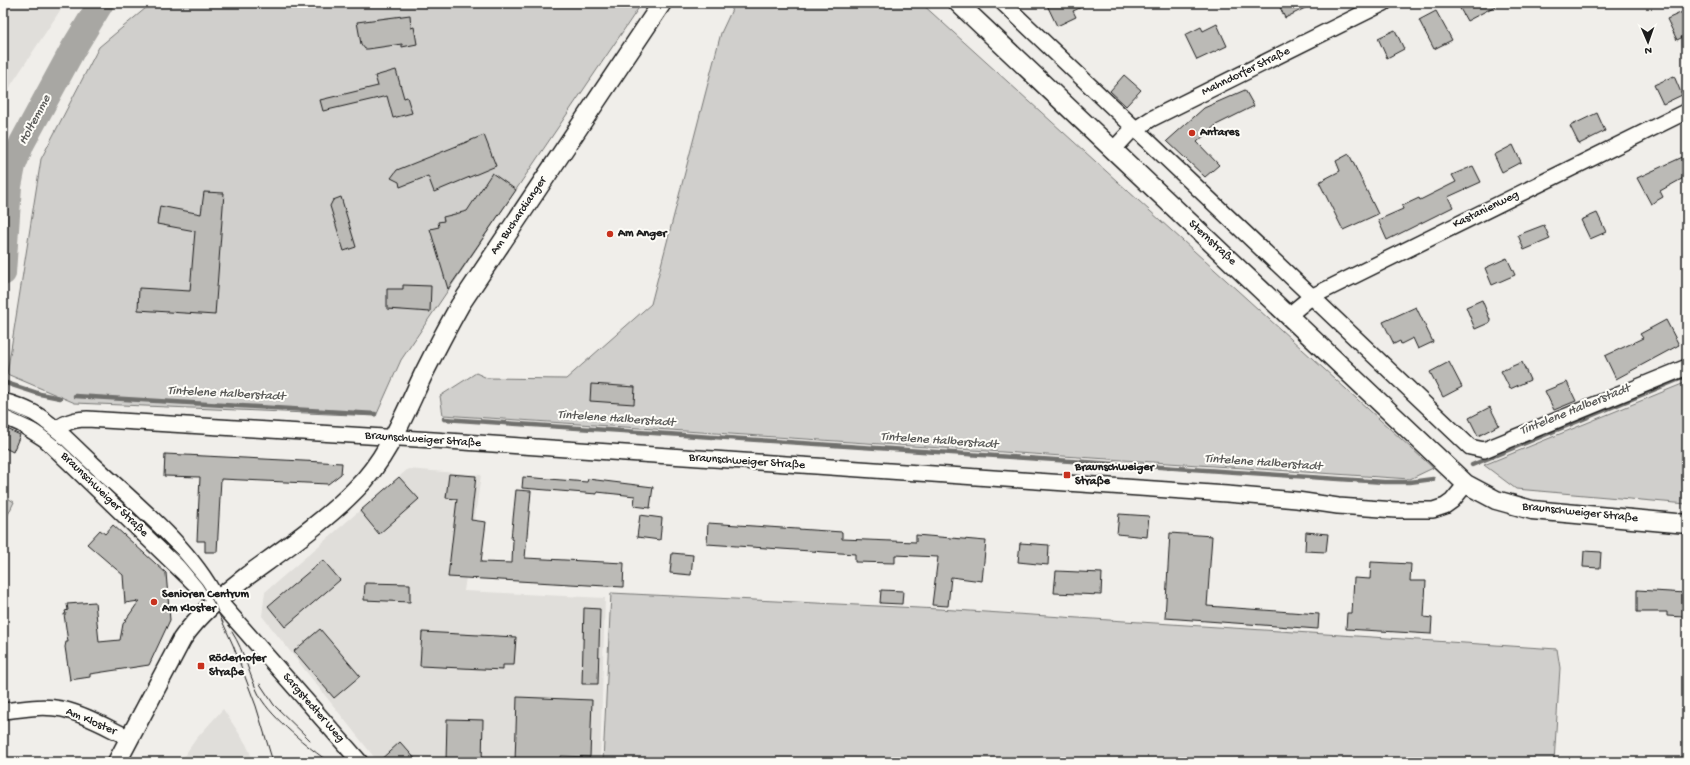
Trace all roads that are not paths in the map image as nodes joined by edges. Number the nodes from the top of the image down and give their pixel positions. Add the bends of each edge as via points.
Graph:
1 (662, 3) edge
2 (958, 3) edge
3 (1003, 3) edge
4 (1384, 3) edge
5 (1687, 111) edge
6 (1136, 128) junction
7 (1113, 150) junction
8 (1311, 297) junction
9 (1289, 315) junction
10 (1687, 367) edge
11 (3, 401) edge
12 (3, 416) edge
13 (50, 435) junction
14 (392, 438) junction
15 (1466, 484) junction
16 (1687, 524) edge
17 (218, 600) junction
18 (3, 711) edge
19 (130, 738) junction
20 (117, 762) edge
21 (360, 762) edge

1 - 14 main road, Am Buchardianger via 460,305
2 - 7 main road, Sternstraße
3 - 6 street via 1105,102
4 - 6 street, Mahndorfer Straße
5 - 8 street, Kastanienweg
6 - 7 street, Mahndorfer Straße
6 - 8 street
7 - 9 main road, Sternstraße
8 - 9 street, Kastanienweg
8 - 10 street via 1475,449 1484,450
9 - 15 main road, Sternstraße
11 - 13 street, Braunschweiger Straße via 34,414
12 - 13 street, Braunschweiger Straße
13 - 14 street, Braunschweiger Straße via 73,420 87,419
13 - 17 street, Braunschweiger Straße via 188,555 208,580
14 - 15 street, Braunschweiger Straße via 1219,494 1396,510 1436,510 1454,499
14 - 17 main road via 357,489
15 - 16 main road, Braunschweiger Straße via 1496,500 1532,510
17 - 19 main road via 182,639
17 - 21 street, Sargstedter Weg
18 - 19 street, Am Kloster via 31,708 61,709
19 - 20 main road

